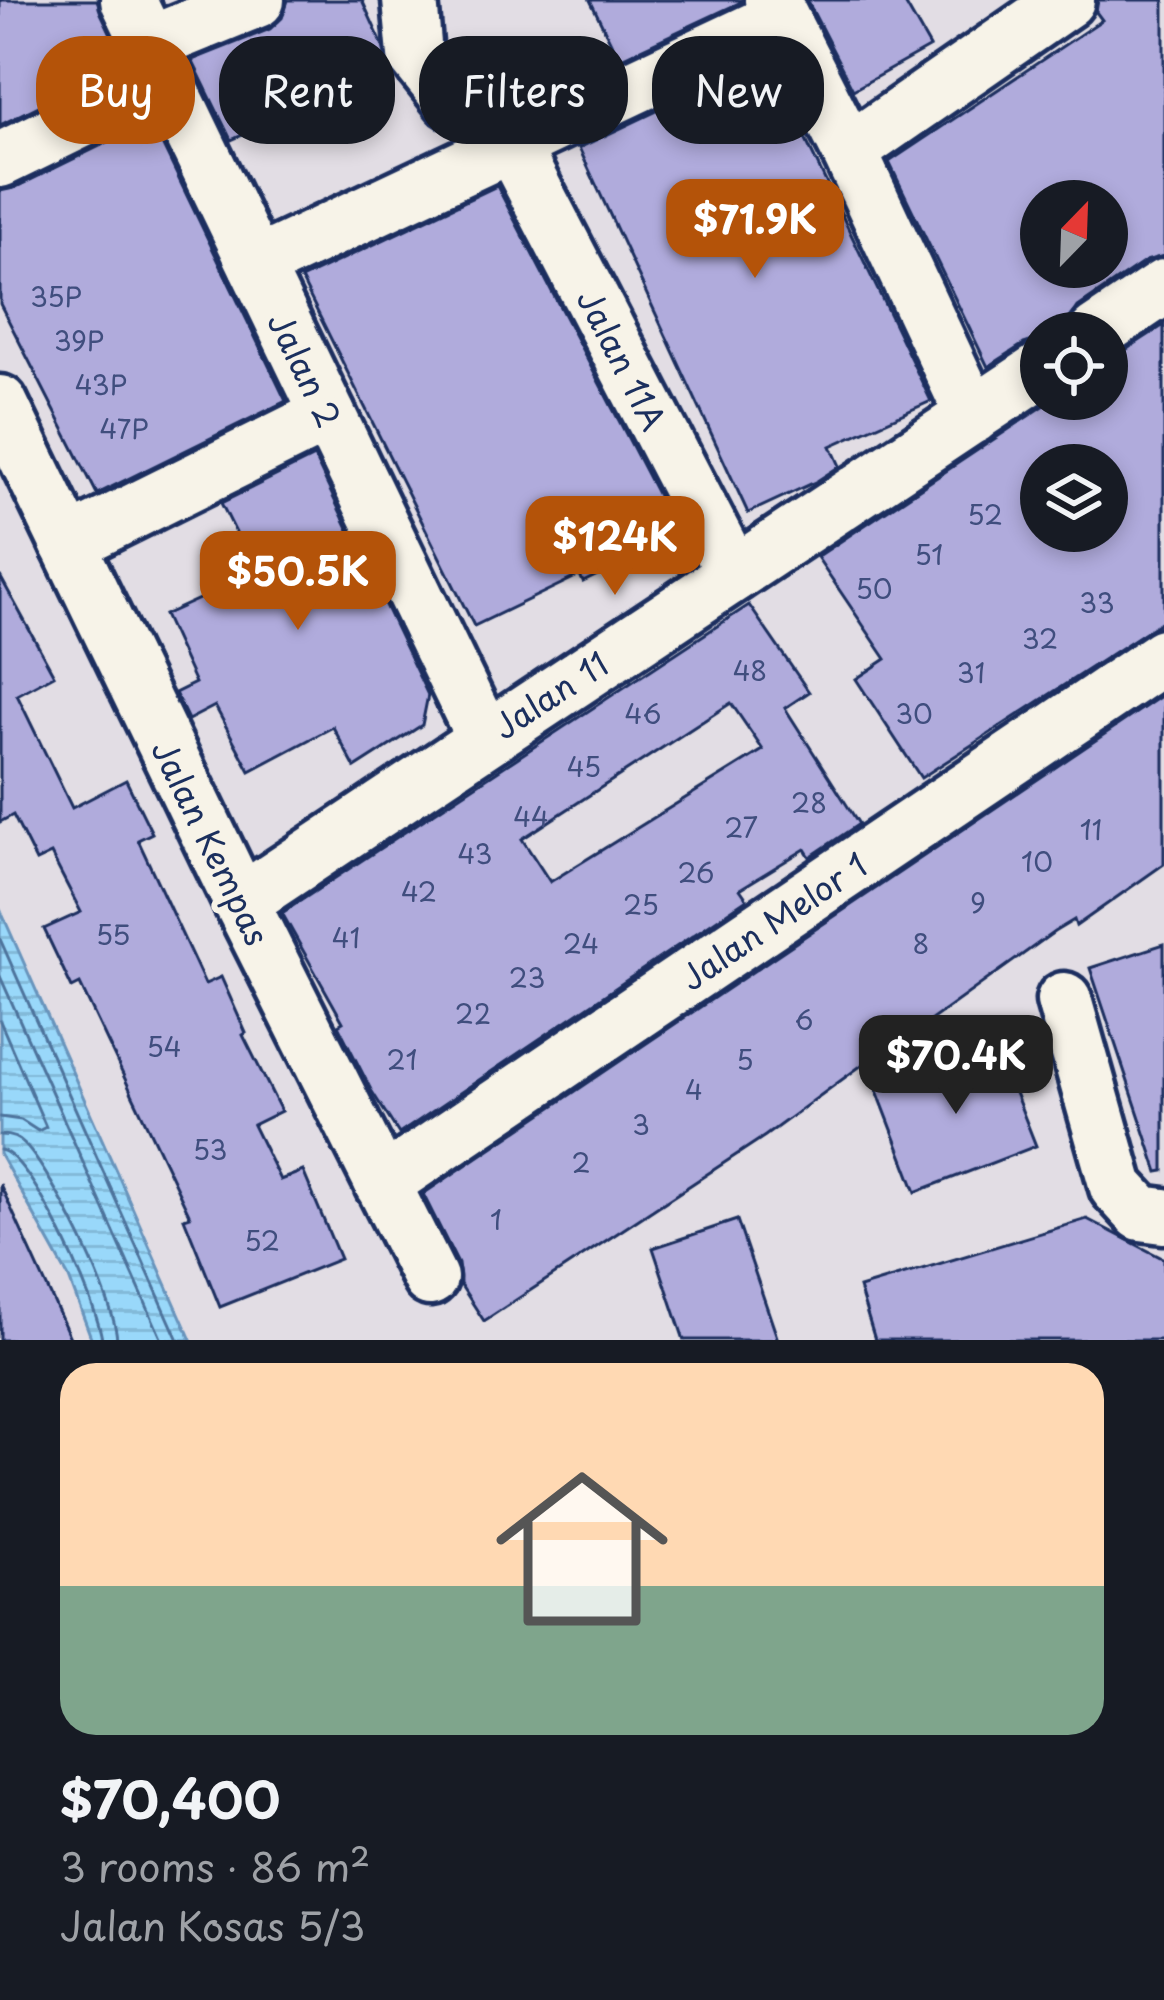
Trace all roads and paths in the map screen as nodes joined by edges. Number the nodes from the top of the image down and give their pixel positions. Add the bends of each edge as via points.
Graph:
1 (257, 0) edge
2 (410, 0) edge
3 (1067, 0) edge
4 (776, 9) edge
5 (161, 36) edge
6 (419, 60) edge
7 (628, 85) edge
8 (36, 131) edge
9 (195, 138) edge
10 (512, 144) edge
11 (522, 144) edge
12 (849, 152) junction
13 (0, 160) edge
14 (256, 265) junction
15 (1164, 286) edge
16 (1126, 312) edge
17 (1020, 384) edge
18 (0, 403) edge
19 (328, 416) junction
20 (974, 416) junction
21 (68, 544) junction
22 (734, 574) junction
23 (1164, 656) edge
24 (484, 738) junction
25 (241, 902) junction
26 (1064, 1000) dead end
27 (382, 1184) junction
28 (1164, 1216) edge
29 (430, 1278) dead end

1 - 5 street
2 - 6 street, Jalan 11A
3 - 12 street
4 - 7 street
4 - 12 street
8 - 13 street
9 - 14 street, Jalan 2
10 - 14 street
11 - 22 street, Jalan 11A
12 - 20 street
14 - 19 street, Jalan 2
15 - 16 street
17 - 20 street, Jalan 11
18 - 21 street, Jalan Kempas
19 - 21 street
19 - 24 street, Jalan 2
20 - 22 street, Jalan 11
21 - 25 street, Jalan Kempas
22 - 24 street, Jalan 11
23 - 27 street, Jalan Melor 1
24 - 25 street, Jalan 11
25 - 27 street, Jalan Kempas
26 - 28 street via 1117,1187 1141,1214
27 - 29 street, Jalan Kempas

